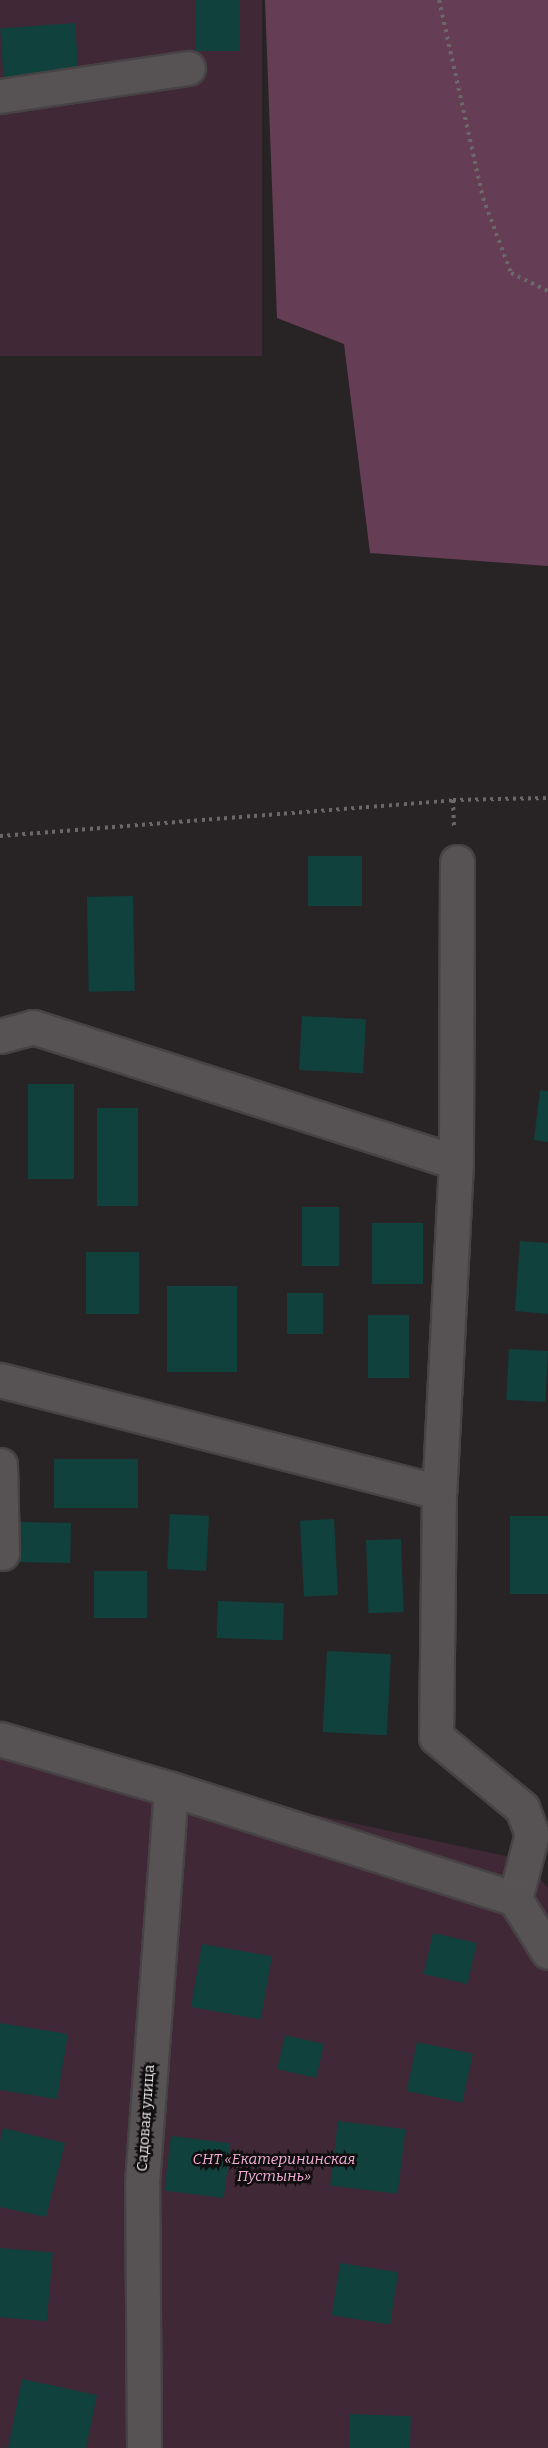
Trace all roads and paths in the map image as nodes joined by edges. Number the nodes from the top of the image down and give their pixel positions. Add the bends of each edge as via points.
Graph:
1 (439, 0) edge
2 (188, 68) dead end
3 (0, 96) edge
4 (548, 291) edge
5 (548, 798) edge
6 (0, 836) edge
7 (457, 862) dead end
8 (0, 1036) edge
9 (456, 1162) junction
10 (0, 1380) edge
11 (0, 1465) edge
12 (440, 1492) junction
13 (2, 1553) dead end
14 (0, 1739) edge
15 (171, 1789) junction
16 (515, 1899) junction
17 (548, 1952) edge
18 (144, 2448) edge

1 - 4 path via 483,198 511,273
2 - 3 street
5 - 6 path via 453,800
7 - 9 street
8 - 9 street via 33,1026
9 - 12 street
10 - 12 street
11 - 13 street
12 - 16 street via 436,1737 522,1808 532,1834
14 - 15 street
15 - 16 street
15 - 18 street, Садовая улица via 141,2183
16 - 17 street

